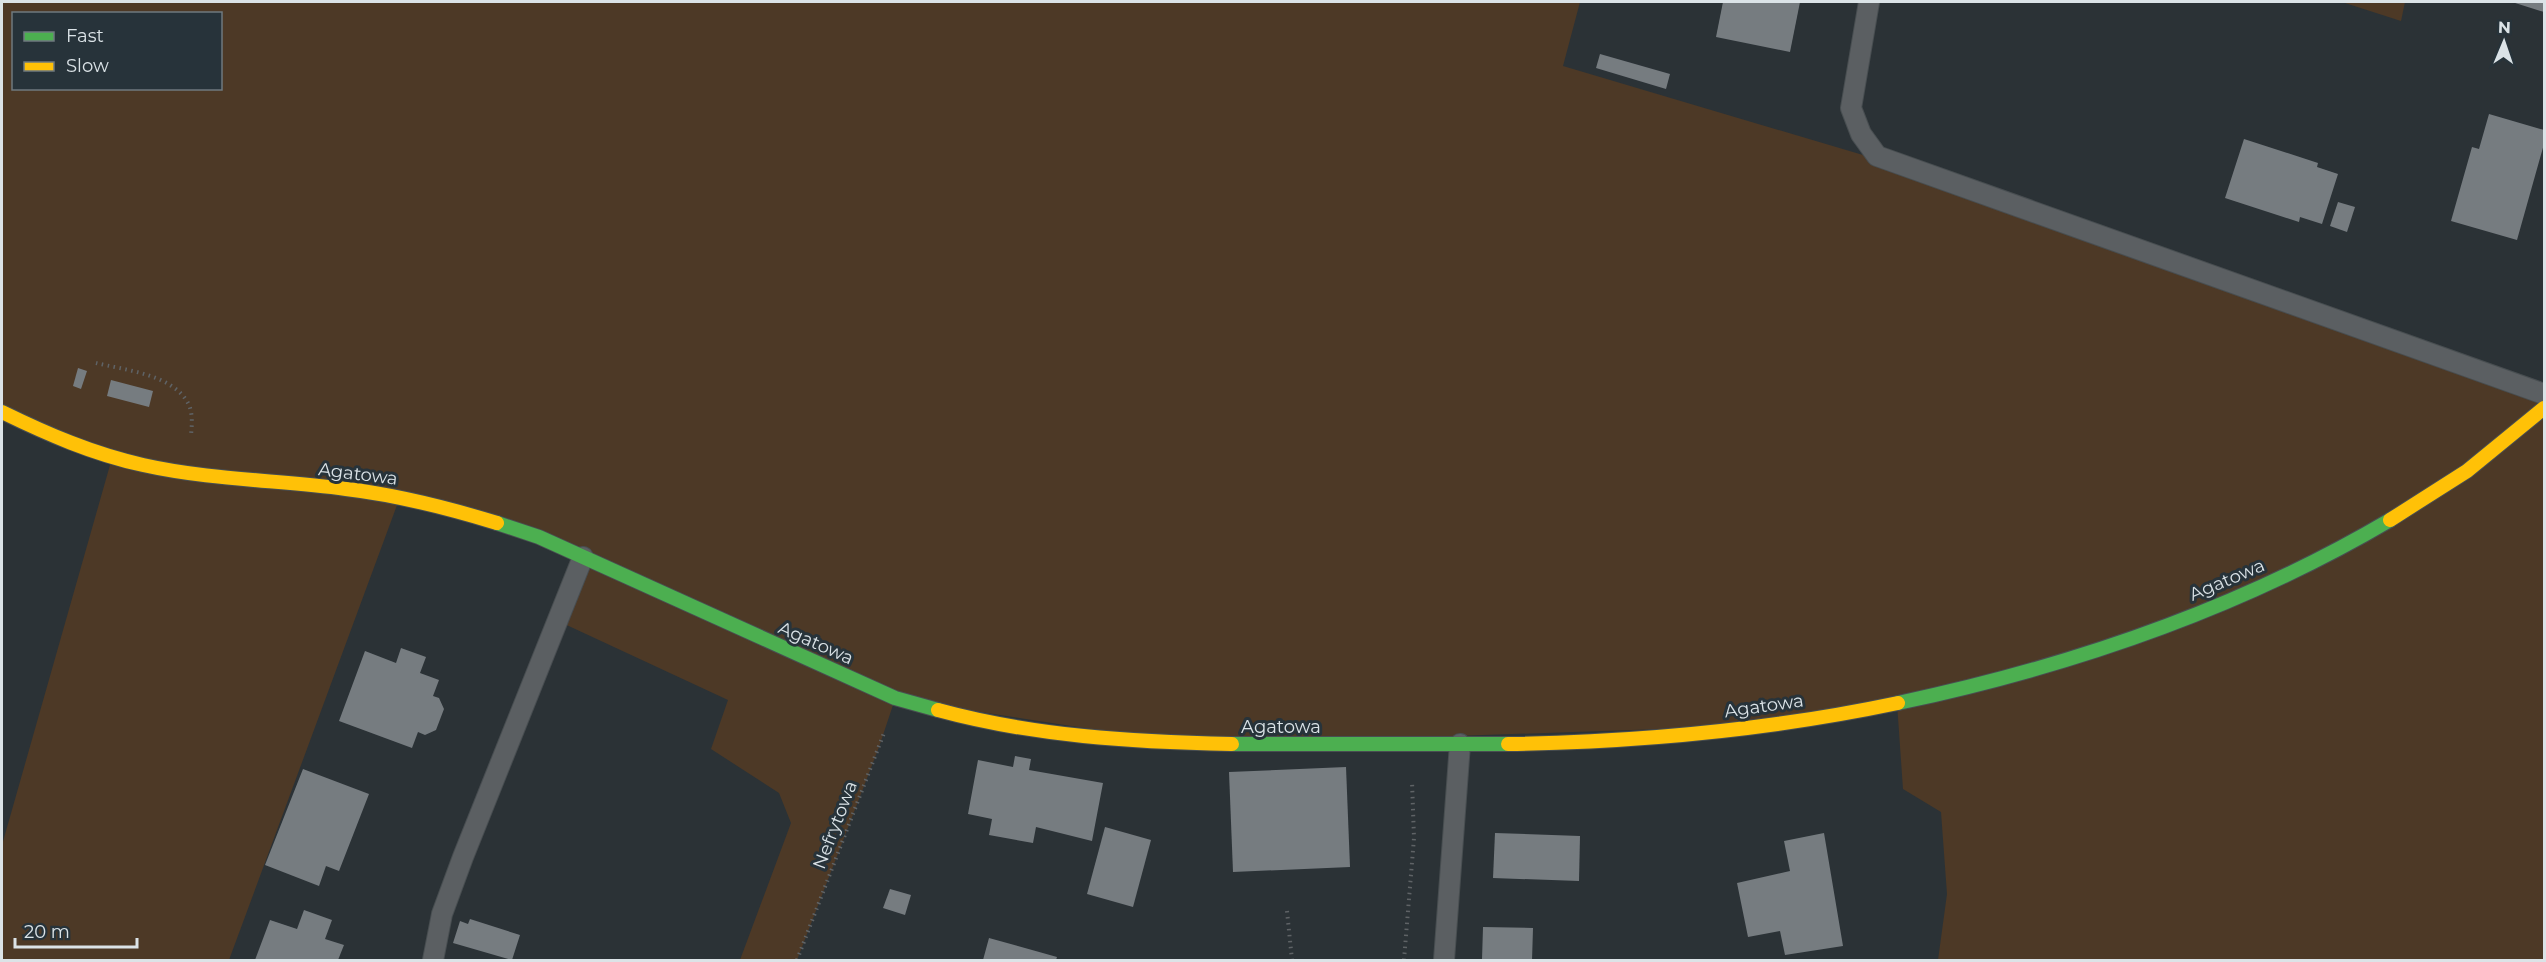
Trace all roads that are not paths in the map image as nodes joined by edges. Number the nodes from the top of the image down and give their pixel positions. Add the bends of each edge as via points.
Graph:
1 (1869, 2) edge
2 (2544, 394) edge
3 (2544, 408) edge
4 (2, 412) edge
5 (583, 557) junction
6 (1460, 744) junction
7 (433, 960) edge
8 (1444, 960) edge

1 - 2 lane via 1851,108 1861,134 1877,156
3 - 6 street, Agatowa via 2519,433 2467,471 2330,554 2232,599 2134,637 1921,698 1776,725 1639,738
4 - 5 street, Agatowa via 98,453 185,474 348,489 440,506 539,537
5 - 6 street, Agatowa via 895,698 988,723 1084,739 1195,745
5 - 7 lane via 459,866 442,914
6 - 8 lane

